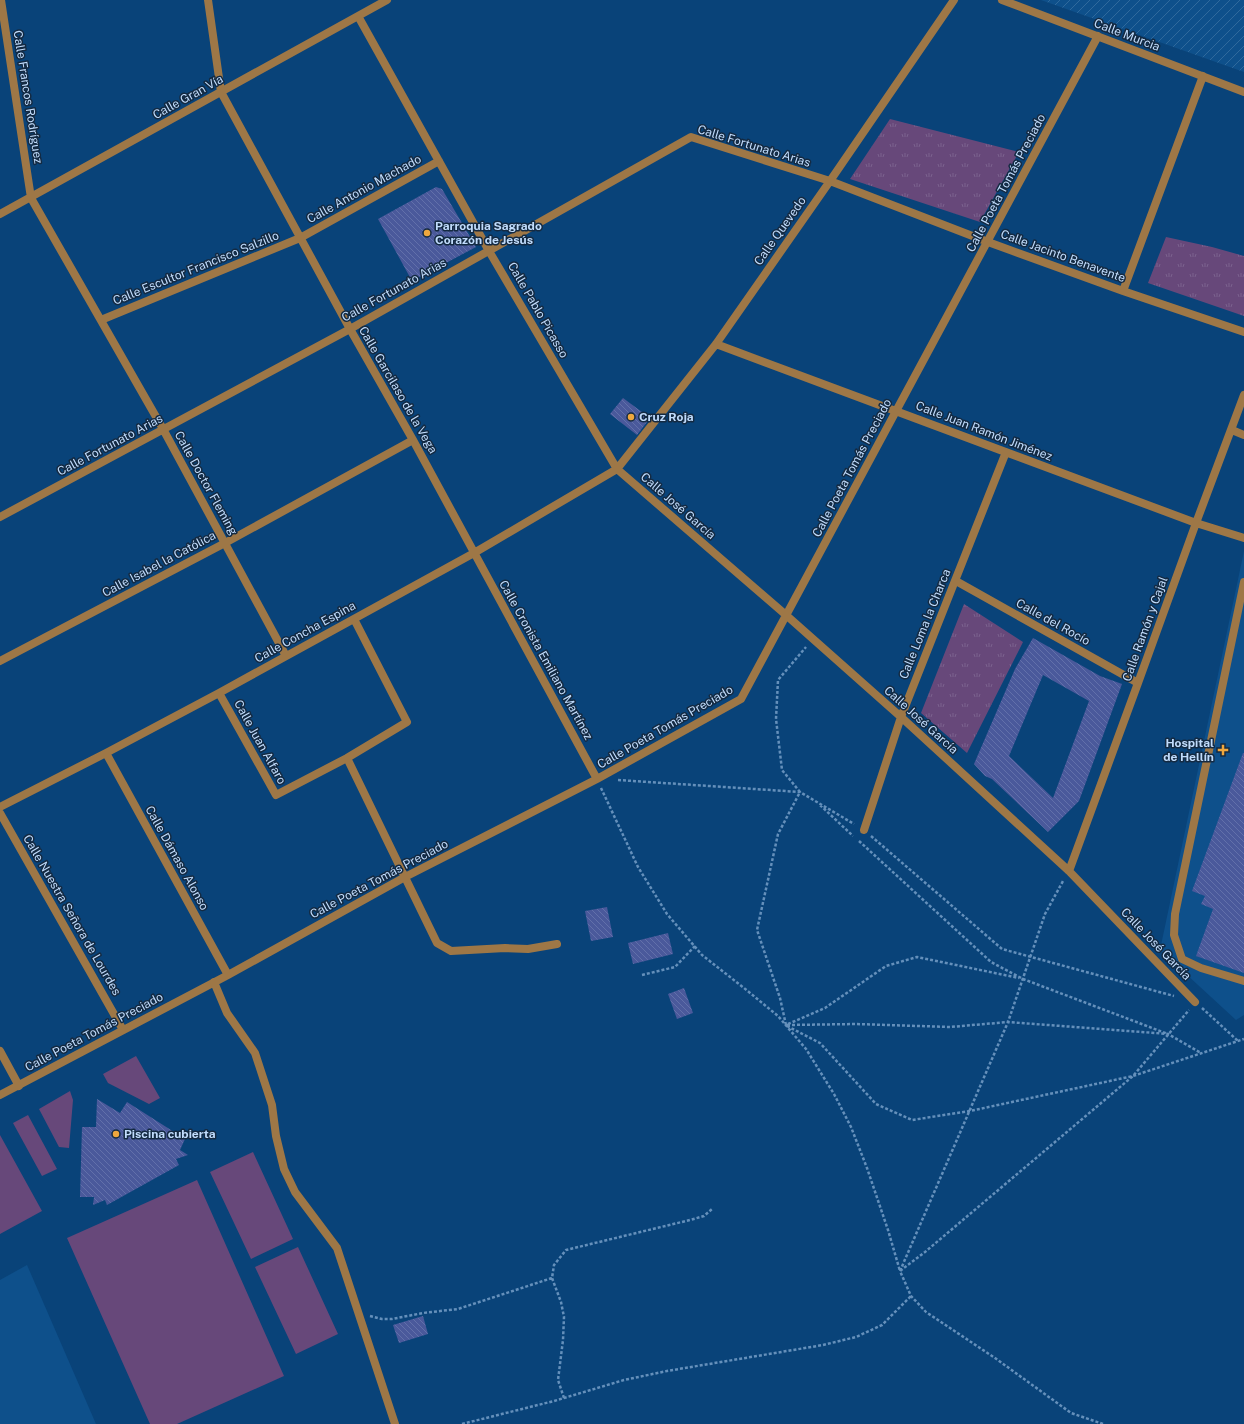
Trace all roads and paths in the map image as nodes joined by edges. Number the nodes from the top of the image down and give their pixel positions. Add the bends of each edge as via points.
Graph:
1 (0, 0) edge
2 (208, 0) edge
3 (387, 0) edge
4 (954, 0) edge
5 (1002, 0) edge
6 (358, 16) junction
7 (1098, 36) junction
8 (1203, 76) junction
9 (221, 92) junction
10 (1244, 92) edge
11 (439, 161) junction
12 (830, 181) junction
13 (31, 198) junction
14 (0, 214) edge
15 (300, 238) junction
16 (988, 242) junction
17 (489, 251) junction
18 (1123, 291) junction
19 (101, 320) junction
20 (350, 329) junction
21 (1244, 332) edge
22 (716, 344) junction
23 (1244, 395) edge
24 (897, 410) junction
25 (163, 429) junction
26 (1232, 430) junction
27 (1244, 435) edge
28 (413, 440) junction
29 (1006, 452) junction
30 (617, 469) junction
31 (0, 517) edge
32 (1196, 522) junction
33 (1244, 538) edge
34 (225, 543) junction
35 (474, 553) junction
36 (956, 582) junction
37 (1244, 582) edge
38 (786, 615) junction
39 (354, 619) junction
40 (812, 638) junction
41 (286, 656) junction
42 (0, 661) edge
43 (1138, 683) junction
44 (219, 693) junction
45 (901, 717) junction
46 (106, 753) junction
47 (347, 758) junction
48 (597, 779) junction
49 (800, 792) junction
50 (816, 801) junction
51 (0, 807) edge
52 (0, 813) edge
53 (864, 830) junction
54 (1069, 871) junction
55 (405, 877) junction
56 (557, 944) dead end
57 (695, 946) junction
58 (1031, 957) junction
59 (228, 975) junction
60 (642, 975) dead end
61 (1023, 979) junction
62 (1244, 981) edge
63 (214, 982) junction
64 (1195, 1002) junction
65 (1008, 1022) junction
66 (786, 1025) junction
67 (123, 1030) junction
68 (1168, 1034) junction
69 (1244, 1038) edge
70 (1238, 1041) junction
71 (0, 1051) edge
72 (1201, 1053) junction
73 (1133, 1076) junction
74 (19, 1086) junction
75 (0, 1096) edge
76 (970, 1111) junction
77 (712, 1209) dead end
78 (900, 1271) junction
79 (552, 1278) junction
80 (911, 1296) junction
81 (363, 1326) junction
82 (564, 1398) junction
83 (394, 1424) edge
84 (462, 1424) edge
85 (1103, 1424) edge

1 - 13 street, Calle Francos Rodríguez
2 - 9 street
3 - 6 street, Calle Gran Vía
4 - 12 street, Calle Quevedo
5 - 7 street, Calle Murcia
6 - 9 street, Calle Gran Vía
6 - 11 street, Calle Pablo Picasso
7 - 8 street, Calle Murcia
7 - 16 street, Calle Poeta Tomás Preciado
8 - 10 street, Calle Murcia
8 - 18 street
9 - 13 street, Calle Gran Vía
9 - 15 street, Calle Garcilaso de la Vega
11 - 15 street, Calle Antonio Machado
11 - 17 street, Calle Pablo Picasso
12 - 16 street, Calle Jacinto Benavente
12 - 17 street, Calle Fortunato Arias via 691,137
12 - 22 street, Calle Quevedo
13 - 14 street, Calle Gran Vía
13 - 19 street, Calle Doctor Fleming
15 - 19 street, Calle Escultor Francisco Salzillo
15 - 20 street, Calle Garcilaso de la Vega
16 - 18 street, Calle Jacinto Benavente
16 - 24 street, Calle Poeta Tomás Preciado
17 - 20 street, Calle Fortunato Arias
17 - 30 street, Calle Pablo Picasso
18 - 21 street, Calle Jacinto Benavente
19 - 25 street, Calle Doctor Fleming
20 - 25 street, Calle Fortunato Arias
20 - 28 street, Calle Garcilaso de la Vega
22 - 24 street, Calle Juan Ramón Jiménez
22 - 30 street, Calle Quevedo
23 - 26 street, Calle Ramón y Cajal
24 - 29 street, Calle Juan Ramón Jiménez
24 - 38 street, Calle Poeta Tomás Preciado
25 - 31 street, Calle Fortunato Arias
25 - 34 street, Calle Doctor Fleming
26 - 27 street
26 - 32 street, Calle Ramón y Cajal
28 - 34 street, Calle Isabel la Católica
28 - 35 street, Calle Garcilaso de la Vega
29 - 32 street, Calle Juan Ramón Jiménez
29 - 36 street, Calle Loma la Charca
30 - 35 street, Calle Concha Espina
30 - 38 street, Calle José García
32 - 33 street, Calle Juan Ramón Jiménez
32 - 43 street, Calle Ramón y Cajal
34 - 41 street, Calle Doctor Fleming
34 - 42 street, Calle Isabel la Católica
35 - 39 street, Calle Concha Espina
35 - 48 street, Calle Cronista Emiliano Martínez
36 - 43 street, Calle del Rocío
36 - 45 street, Calle Loma la Charca
37 - 62 street via 1175,914 1174,935 1182,959 1201,968
38 - 40 street, Calle José García
38 - 48 street, Calle Poeta Tomás Preciado via 741,699
39 - 41 street, Calle Concha Espina
39 - 47 street, Calle Juan Alfaro via 407,722
40 - 45 street, Calle José García
40 - 49 path via 778,680 776,719 782,770
41 - 44 street, Calle Concha Espina
43 - 54 street, Calle Ramón y Cajal
44 - 46 street, Calle Concha Espina
44 - 47 street, Calle Juan Alfaro via 276,795
45 - 53 street, Calle Loma la Charca
45 - 54 street, Calle José García
46 - 51 street, Calle Concha Espina
46 - 59 street, Calle Dámaso Alonso
47 - 55 street
48 - 49 path
48 - 55 street, Calle Poeta Tomás Preciado
48 - 57 path via 638,868 667,914
49 - 50 path
49 - 66 path via 778,834 757,930 780,998
50 - 53 path
50 - 61 path via 991,962
52 - 67 street, Calle Nuestra Señora de Lourdes
53 - 58 path via 1002,948
54 - 58 path via 1045,914
54 - 64 street, Calle José García
55 - 56 street via 437,943 451,951 528,949
55 - 59 street, Calle Poeta Tomás Preciado
57 - 60 path via 675,967
57 - 66 path via 702,955
58 - 61 path
58 - 64 path
59 - 63 street, Calle Poeta Tomás Preciado
61 - 65 path
61 - 66 path via 917,957 886,966 825,1008
61 - 68 path
63 - 67 street, Calle Poeta Tomás Preciado
63 - 81 street via 227,1013 254,1053 259,1065 272,1105 284,1168 295,1192 337,1248
64 - 68 path
64 - 70 path
65 - 66 path via 950,1027
65 - 68 path
65 - 76 path
66 - 76 path via 820,1043 876,1104 912,1120
66 - 78 path via 806,1049 851,1127
67 - 74 street, Calle Poeta Tomás Preciado
68 - 72 path
68 - 73 path
69 - 70 path
70 - 72 path
71 - 74 street
72 - 73 path
73 - 76 path
73 - 78 path
74 - 75 street, Calle Poeta Tomás Preciado
76 - 78 path
77 - 79 path via 704,1216 690,1220 566,1250 554,1265
78 - 80 path
79 - 81 path via 458,1309 392,1320 370,1316
79 - 82 path via 564,1317 558,1380
80 - 82 path via 882,1325 856,1337 823,1345 667,1371 624,1380
80 - 85 path via 926,1312 1071,1413
81 - 83 street
82 - 84 path

